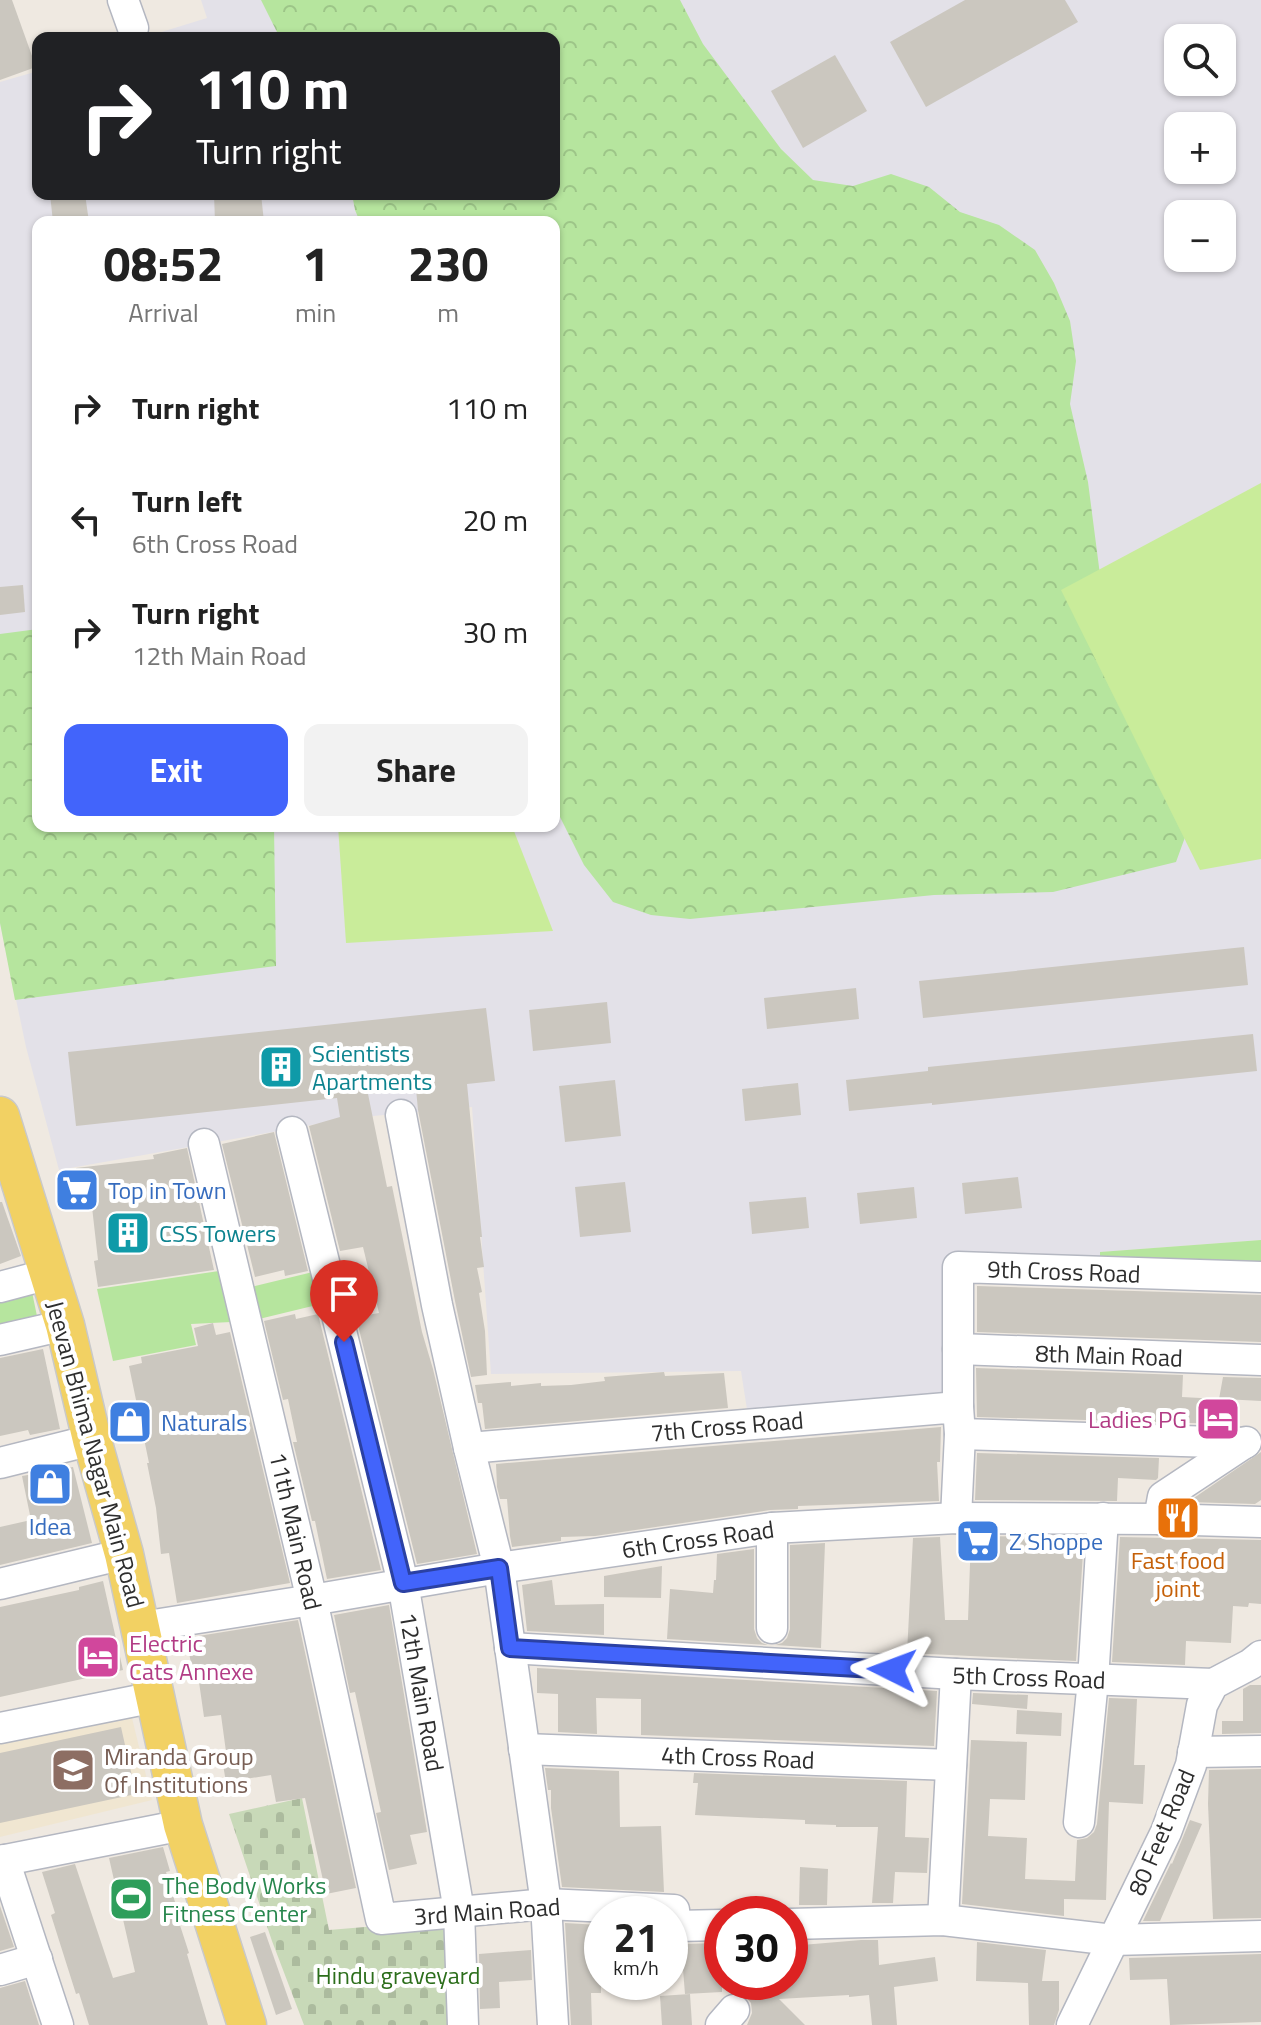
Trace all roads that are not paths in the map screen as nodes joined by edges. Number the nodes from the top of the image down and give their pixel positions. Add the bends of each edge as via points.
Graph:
1 (401, 1115) dead end
2 (0, 1116) edge
3 (292, 1132) dead end
4 (204, 1144) dead end
5 (49, 1274) junction
6 (1261, 1277) edge
7 (0, 1287) edge
8 (65, 1325) junction
9 (0, 1340) edge
10 (958, 1349) junction
11 (1261, 1360) edge
12 (959, 1420) junction
13 (1253, 1437) edge
14 (92, 1440) junction
15 (469, 1448) junction
16 (0, 1463) edge
17 (956, 1518) junction
18 (1103, 1518) junction
19 (1159, 1519) junction
20 (1261, 1522) edge
21 (772, 1528) junction
22 (124, 1554) junction
23 (499, 1568) junction
24 (403, 1583) junction
25 (0, 1584) edge
26 (312, 1600) junction
27 (141, 1627) junction
28 (772, 1628) dead end
29 (510, 1648) junction
30 (1261, 1656) edge
31 (956, 1674) junction
32 (1093, 1680) junction
33 (1213, 1684) junction
34 (155, 1697) junction
35 (0, 1728) edge
36 (524, 1749) junction
37 (1261, 1751) edge
38 (1193, 1752) junction
39 (951, 1765) junction
40 (1079, 1822) dead end
41 (183, 1825) junction
42 (2, 1861) edge
43 (546, 1904) junction
44 (459, 1911) junction
45 (381, 1919) joint
46 (943, 1920) junction
47 (808, 1924) edge
48 (704, 1925) edge
49 (1261, 1936) edge
50 (1113, 1940) junction
51 (37, 1959) junction
52 (0, 1970) edge
53 (58, 2025) edge
54 (247, 2025) edge
55 (463, 2025) edge
56 (553, 2025) edge
57 (1072, 2025) edge

1 - 15 street
2 - 5 main road, Jeevan Bhima Nagar Main Road
3 - 24 street, 12th Main Road
4 - 26 street, 11th Main Road
5 - 7 street
5 - 8 main road, Jeevan Bhima Nagar Main Road
6 - 10 street, 9th Cross Road via 958,1267
8 - 9 street
8 - 14 main road, Jeevan Bhima Nagar Main Road
10 - 11 street, 8th Main Road
10 - 12 street, 9th Cross Road
12 - 13 street, 7th Cross Road
12 - 15 street, 7th Cross Road
12 - 17 street
13 - 19 street via 1163,1497
14 - 16 street
14 - 22 main road, Jeevan Bhima Nagar Main Road
15 - 23 street
17 - 18 street, 6th Cross Road
17 - 21 street, 6th Cross Road
18 - 19 street, 6th Cross Road
18 - 32 street
19 - 20 street, 6th Cross Road
21 - 23 street, 6th Cross Road
21 - 28 street
22 - 25 street
22 - 27 main road, Jeevan Bhima Nagar Main Road
23 - 24 street, 6th Cross Road
23 - 29 street
24 - 26 street, 6th Cross Road
24 - 44 street, 12th Main Road
26 - 27 street, 6th Cross Road
26 - 45 street, 11th Main Road
27 - 34 main road, Jeevan Bhima Nagar Main Road
29 - 31 street, 5th Cross Road
29 - 36 street
30 - 33 street
31 - 32 street, 5th Cross Road
31 - 39 street
32 - 33 street, 5th Cross Road
32 - 40 street
33 - 38 street, 80 Feet Road via 1202,1705
34 - 35 street
34 - 41 main road, Jeevan Bhima Nagar Main Road
36 - 39 street, 4th Cross Road
36 - 43 street
37 - 38 street
38 - 50 street, 80 Feet Road via 1166,1832
39 - 46 street
41 - 42 street
41 - 54 main road, Jeevan Bhima Nagar Main Road
42 - 51 street
43 - 44 street, 3rd Main Road
43 - 48 street, 3rd Main Road via 674,1910 676,1926
43 - 56 street
44 - 45 street, 3rd Main Road
44 - 55 street, 12th Main Road
46 - 47 street
46 - 50 street
49 - 50 street
50 - 57 street, 80 Feet Road
51 - 52 street
51 - 53 street

